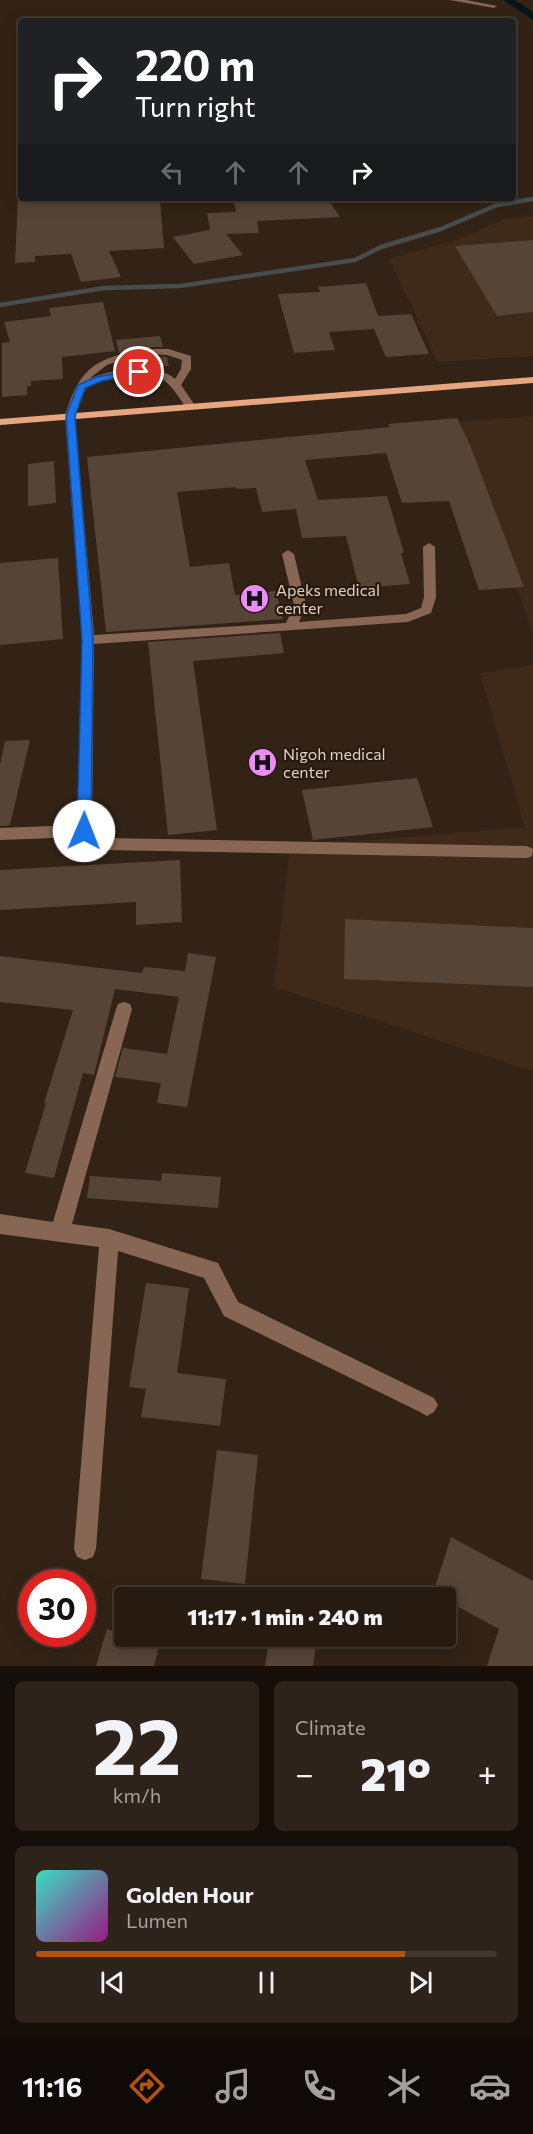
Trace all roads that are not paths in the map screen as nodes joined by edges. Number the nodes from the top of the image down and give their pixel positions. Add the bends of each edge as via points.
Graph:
1 (453, 0) edge
2 (494, 6) dead end
3 (153, 352) dead end
4 (137, 354) dead end
5 (533, 380) edge
6 (176, 385) junction
7 (81, 387) junction
8 (191, 407) junction
9 (70, 416) junction
10 (0, 422) edge
11 (429, 547) dead end
12 (288, 554) dead end
13 (291, 627) junction
14 (88, 640) junction
15 (84, 831) junction
16 (0, 834) edge
17 (527, 852) dead end
18 (124, 1009) dead end
19 (0, 1224) edge
20 (60, 1232) junction
21 (110, 1239) junction
22 (427, 1405) dead end
23 (85, 1549) dead end

1 - 2 street
3 - 6 street via 186,358 186,369
4 - 7 street via 96,368 84,376
5 - 8 main road
6 - 7 street via 158,372 139,372
6 - 8 street
7 - 9 street
8 - 9 main road
9 - 10 main road
9 - 14 street
11 - 13 street via 427,610 408,618
12 - 13 street via 300,605
13 - 14 street
14 - 15 street
15 - 16 street
15 - 17 street via 105,844
18 - 20 street
19 - 20 street
20 - 21 street
21 - 22 street via 211,1270 231,1309
21 - 23 street

